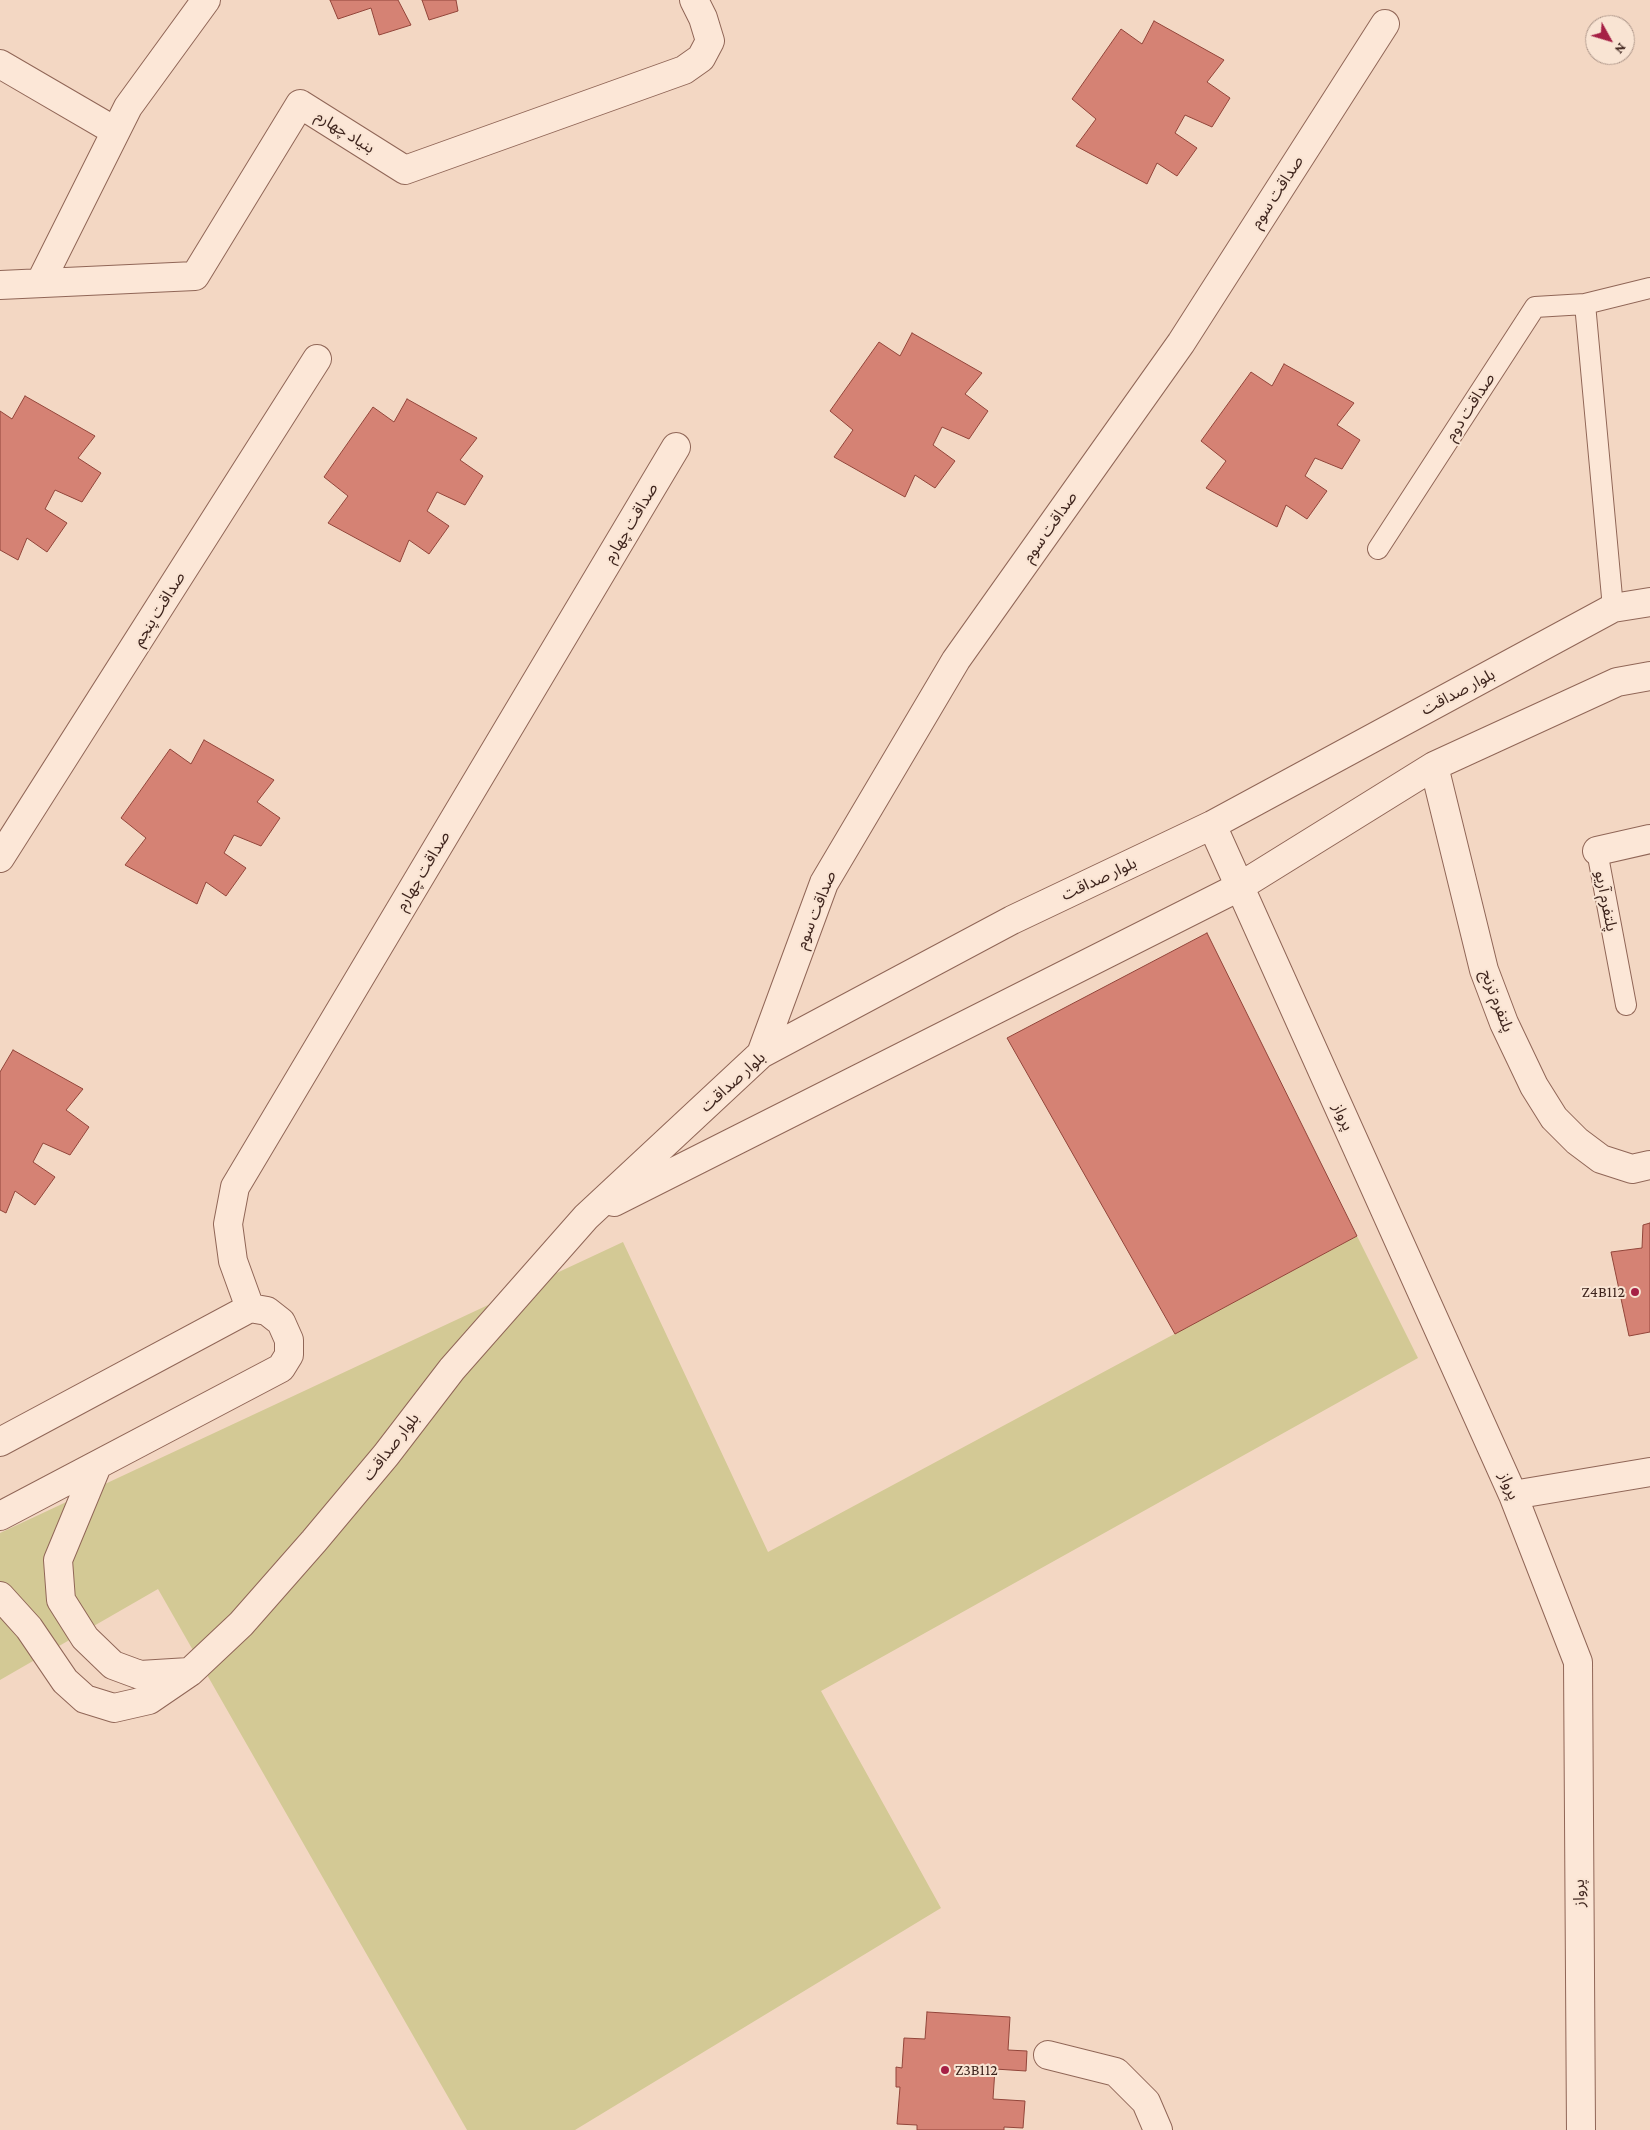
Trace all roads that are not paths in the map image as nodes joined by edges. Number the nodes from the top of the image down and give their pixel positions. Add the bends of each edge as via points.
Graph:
1 (206, 0) edge
2 (694, 0) edge
3 (1385, 24) dead end
4 (0, 64) edge
5 (115, 131) junction
6 (40, 283) junction
7 (0, 285) edge
8 (1650, 288) edge
9 (1585, 304) junction
10 (317, 359) dead end
11 (676, 447) dead end
12 (1378, 549) dead end
13 (1650, 602) edge
14 (1613, 608) junction
15 (1650, 676) edge
16 (1434, 766) junction
17 (1212, 825) junction
18 (1650, 839) edge
19 (1596, 851) joint
20 (0, 858) edge
21 (1239, 888) junction
22 (1626, 1006) dead end
23 (761, 1054) junction
24 (1650, 1165) edge
25 (586, 1216) junction
26 (250, 1308) junction
27 (0, 1442) edge
28 (97, 1466) junction
29 (1650, 1472) edge
30 (1513, 1496) junction
31 (0, 1516) edge
32 (0, 1596) edge
33 (190, 1672) junction
34 (1048, 2055) dead end
35 (1158, 2130) edge
36 (1581, 2130) edge

1 - 5 street via 128,107
2 - 6 street, بنیاد چهارم via 710,41 701,58 684,70 405,170 300,104 196,276
3 - 23 street, صداقت سوم via 1181,343 956,660 824,883
4 - 5 street
5 - 6 street
6 - 7 street, بنیاد چهارم
8 - 9 lane, صداقت دوم
9 - 12 lane, صداقت دوم via 1535,307
9 - 14 lane
10 - 20 street, صداقت پنجم
11 - 26 street, صداقت چهارم via 235,1187 228,1224 233,1261
13 - 14 street, بلوار صداقت
14 - 17 street, بلوار صداقت
15 - 16 street, بلوار صداقت via 1617,682
16 - 21 street, بلوار صداقت
16 - 24 street, پلتفرم ترنج via 1484,970 1504,1023 1534,1086 1554,1118 1601,1159 1632,1168
17 - 21 street, پرواز
17 - 23 street, بلوار صداقت via 1012,920
18 - 19 street, پلتفرم آریو
19 - 22 lane, پلتفرم آریو
21 - 25 street, بلوار صداقت
21 - 30 street, پرواز
23 - 25 street, بلوار صداقت
25 - 33 street, بلوار صداقت via 452,1370 314,1541 241,1624
26 - 27 street
26 - 28 street via 267,1311 281,1322 289,1340 289,1355 281,1368
28 - 31 street
28 - 33 street via 58,1560 61,1600 85,1638 113,1665 140,1675
29 - 30 street
30 - 36 street, پرواز via 1578,1662
32 - 33 street, بلوار صداقت via 29,1628 65,1681 85,1698 114,1708 149,1700
34 - 35 street via 1116,2072 1146,2102

